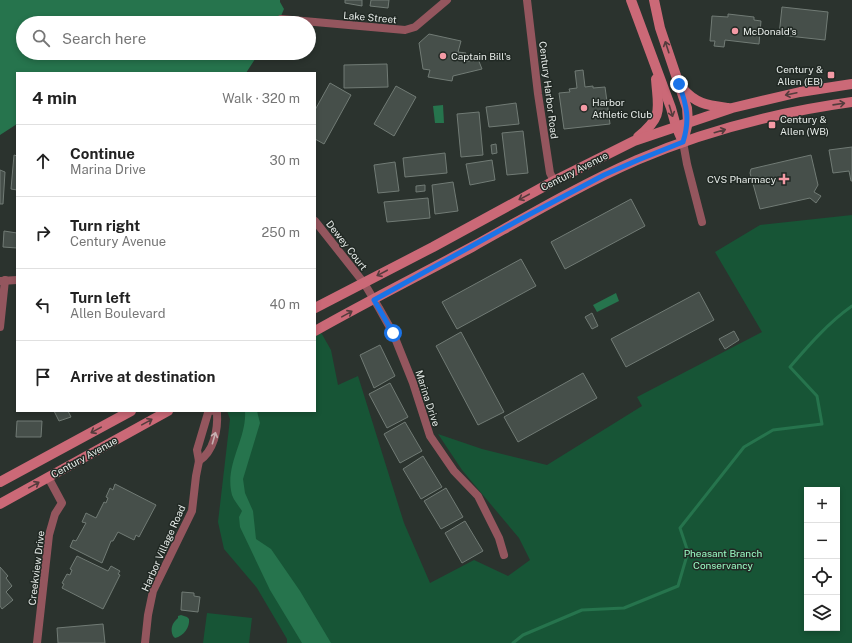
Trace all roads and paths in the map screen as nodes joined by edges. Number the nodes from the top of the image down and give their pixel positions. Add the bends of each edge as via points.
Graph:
1 (447, 0) edge
2 (527, 0) edge
3 (631, 0) edge
4 (654, 0) edge
5 (316, 22) edge
6 (656, 70) junction
7 (679, 84) junction
8 (852, 84) edge
9 (852, 102) edge
10 (732, 108) junction
11 (688, 122) junction
12 (676, 126) junction
13 (634, 141) junction
14 (683, 142) junction
15 (554, 181) junction
16 (316, 221) edge
17 (702, 222) dead end
18 (2, 280) edge
19 (16, 280) edge
20 (364, 283) junction
21 (374, 300) junction
22 (316, 307) edge
23 (0, 327) edge
24 (317, 330) edge
25 (129, 412) edge
26 (166, 412) edge
27 (209, 412) edge
28 (216, 412) edge
29 (199, 461) junction
30 (48, 477) junction
31 (0, 482) edge
32 (0, 504) edge
33 (504, 555) dead end
34 (37, 643) edge
35 (145, 643) edge

1 - 5 street, Lake Street via 415,27 405,30
2 - 15 street, Century Harbor Road via 538,94 550,172
3 - 6 main road
7 -> 4 main road via 660,28
6 -> 12 main road
6 - 13 main road via 658,114 653,123
7 - 10 main road via 692,98 702,103
7 - 11 main road via 687,108
8 -> 10 main road, Century Avenue via 800,92
14 -> 9 main road, Century Avenue via 780,115
10 - 11 main road, Century Avenue
11 - 12 main road, Century Avenue
11 - 14 main road
12 - 13 main road, Century Avenue
12 - 14 main road
13 - 15 main road, Century Avenue
14 - 17 street
14 - 21 main road, Century Avenue via 604,175
15 -> 20 main road, Century Avenue
16 - 20 street, Dewey Court
18 - 19 street
18 - 23 street
20 - 21 street, Marina Drive
20 - 22 main road, Century Avenue
24 -> 21 main road, Century Avenue
21 - 33 street, Marina Drive via 393,333 430,436 454,471 478,496 499,538
25 -> 31 main road, Century Avenue
30 -> 26 main road, Century Avenue
27 - 29 street, Harbor Village Road via 197,450
29 -> 28 street via 209,453 218,425
29 - 35 street, Harbor Village Road via 192,511 153,591
32 -> 30 main road, Century Avenue
30 - 34 street, Creekview Drive via 62,503 56,511 50,530

